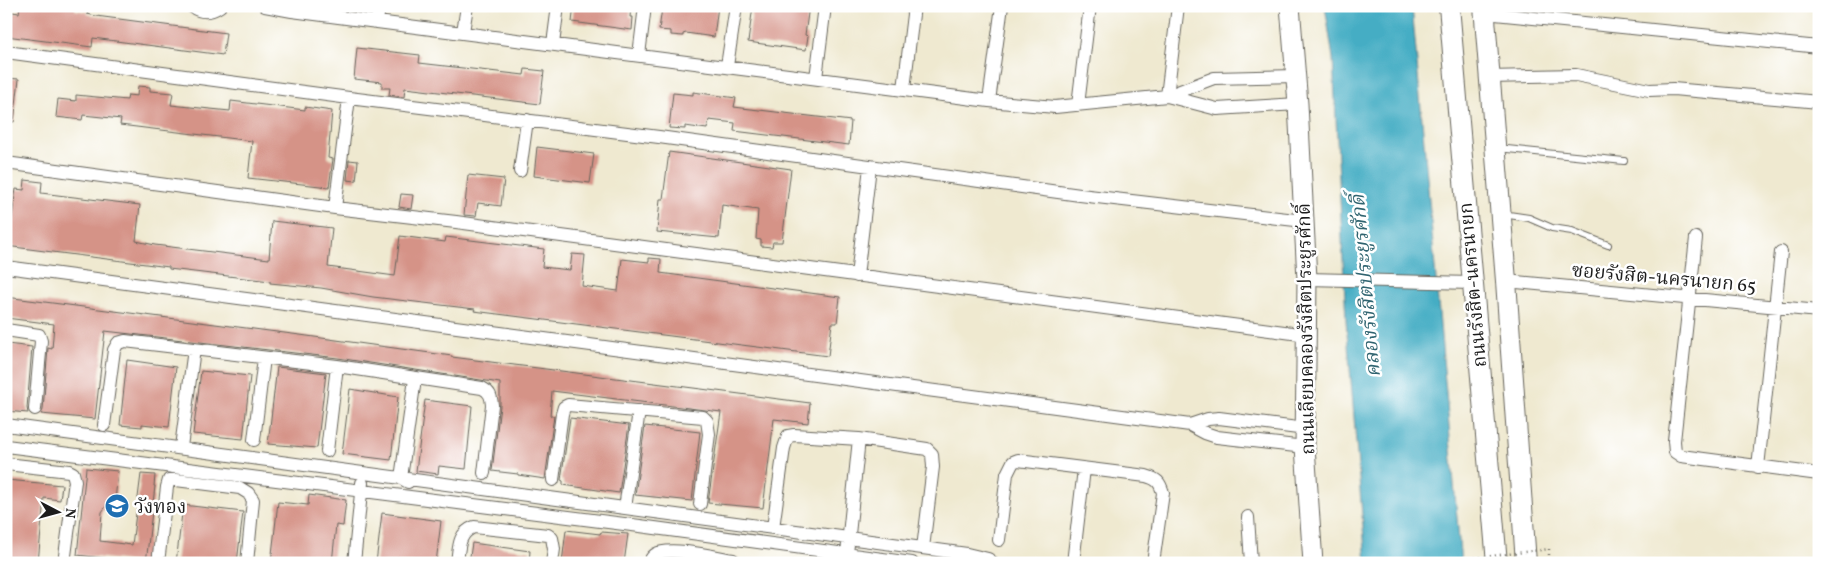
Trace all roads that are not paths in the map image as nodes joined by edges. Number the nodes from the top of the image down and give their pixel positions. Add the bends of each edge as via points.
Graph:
1 (191, 6) edge
2 (220, 6) edge
3 (265, 6) edge
4 (379, 6) edge
5 (467, 6) edge
6 (558, 6) edge
7 (646, 6) edge
8 (736, 6) edge
9 (825, 6) edge
10 (914, 6) edge
11 (1002, 6) edge
12 (1090, 6) edge
13 (1178, 6) edge
14 (1290, 6) edge
15 (1449, 6) edge
16 (293, 9) edge
17 (1484, 10) edge
18 (377, 22) junction
19 (463, 32) junction
20 (553, 44) junction
21 (1819, 46) edge
22 (6, 52) edge
23 (639, 55) junction
24 (728, 66) junction
25 (1296, 76) junction
26 (1489, 77) junction
27 (816, 78) junction
28 (904, 89) junction
29 (1167, 96) junction
30 (349, 98) junction
31 (989, 101) junction
32 (1819, 102) edge
33 (1298, 104) junction
34 (1078, 105) junction
35 (527, 120) junction
36 (1496, 148) junction
37 (1624, 162) dead end
38 (6, 163) edge
39 (870, 167) junction
40 (520, 171) dead end
41 (334, 208) junction
42 (1501, 214) junction
43 (1304, 221) junction
44 (1696, 238) dead end
45 (1608, 245) dead end
46 (1781, 252) dead end
47 (6, 268) edge
48 (857, 276) junction
49 (1316, 279) junction
50 (1506, 281) junction
51 (1472, 283) junction
52 (1689, 299) junction
53 (1776, 306) junction
54 (1819, 311) edge
55 (6, 330) edge
56 (1307, 335) junction
57 (194, 349) junction
58 (264, 358) junction
59 (337, 366) junction
60 (415, 379) junction
61 (35, 409) dead end
62 (639, 411) junction
63 (6, 425) edge
64 (104, 425) dead end
65 (1190, 425) junction
66 (1306, 438) junction
67 (859, 439) junction
68 (254, 440) dead end
69 (6, 446) edge
70 (180, 447) junction
71 (327, 451) dead end
72 (6, 464) edge
73 (1758, 467) junction
74 (1084, 468) junction
75 (363, 473) junction
76 (484, 473) dead end
77 (1819, 474) edge
78 (401, 478) junction
79 (553, 480) dead end
80 (361, 491) junction
81 (440, 501) junction
82 (700, 504) dead end
83 (625, 508) junction
84 (1248, 517) dead end
85 (773, 528) junction
86 (848, 537) junction
87 (999, 540) dead end
88 (923, 548) junction
89 (847, 558) edge
90 (64, 563) edge
91 (158, 563) edge
92 (246, 563) edge
93 (354, 563) edge
94 (457, 563) edge
95 (552, 563) edge
96 (649, 563) edge
97 (737, 563) edge
98 (912, 563) edge
99 (993, 563) edge
100 (1073, 563) edge
101 (1153, 563) edge
102 (1251, 563) edge
103 (1313, 563) edge
104 (1497, 563) edge
105 (1526, 563) edge

1 - 2 street via 208,12
3 - 16 street
4 - 18 street
5 - 19 street
6 - 20 street
7 - 23 street
8 - 24 street
9 - 27 street
10 - 28 street
11 - 31 street
12 - 34 street
13 - 29 street
14 - 25 street, ถนนเลียบคลองรังสิตประยูรศักดิ์
15 - 51 main road, ถนนรังสิต-นครนายก
16 - 18 street
17 - 21 street
17 - 26 main road, ถนนรังสิต-นครนายก
18 - 19 street
19 - 20 street
20 - 23 street
22 - 30 street
23 - 24 street
24 - 27 street
25 - 29 street via 1214,78
25 - 33 street, ถนนเลียบคลองรังสิตประยูรศักดิ์
26 - 32 street via 1576,75 1649,90 1692,90
26 - 36 main road, ถนนรังสิต-นครนายก
27 - 28 street
28 - 31 street
29 - 33 street via 1217,109
29 - 34 street
30 - 35 street
30 - 41 street
31 - 34 street via 1055,107
33 - 43 street, ถนนเลียบคลองรังสิตประยูรศักดิ์
35 - 39 street
35 - 40 street
36 - 37 lane
36 - 42 main road, ถนนรังสิต-นครนายก
38 - 41 street
39 - 43 street
39 - 48 street
41 - 48 street
42 - 45 lane via 1529,218
42 - 50 main road, ถนนรังสิต-นครนายก
43 - 49 street, ถนนเลียบคลองรังสิตประยูรศักดิ์
44 - 52 street
46 - 53 street
47 - 65 street
48 - 56 street
49 - 51 street
49 - 56 street, ถนนเลียบคลองรังสิตประยูรศักดิ์
50 - 52 street, ซอยรังสิต-นครนายก 65
50 - 105 main road, ถนนรังสิต-นครนายก
51 - 104 main road, ถนนรังสิต-นครนายก
52 - 53 street, ซอยรังสิต-นครนายก 65
52 - 73 street via 1675,452 1681,456
53 - 54 street, ซอยรังสิต-นครนายก 65
53 - 73 street
55 - 61 street via 39,335
56 - 66 street, ถนนเลียบคลองรังสิตประยูรศักดิ์
57 - 58 street
57 - 64 street via 125,341 118,343 114,350
57 - 70 street
58 - 59 street
58 - 68 street
59 - 60 street
59 - 71 street
60 - 76 street via 488,391 492,405
60 - 78 street
62 - 79 street via 564,407
62 - 82 street via 703,417 707,421 709,434
62 - 83 street
63 - 70 street
65 - 66 street via 1217,436
65 - 66 street via 1219,418
66 - 103 street, ถนนเลียบคลองรังสิตประยูรศักดิ์
67 - 85 street via 788,436
67 - 86 street
67 - 88 street via 927,449 932,454
69 - 80 street
70 - 75 street
72 - 90 street via 73,473 75,481
73 - 77 street
74 - 87 street via 1013,462 1006,474
74 - 100 street
74 - 101 street via 1146,476 1155,478 1160,484 1163,493
75 - 78 street
75 - 80 street
78 - 81 street
78 - 83 street
80 - 81 street
80 - 93 street
81 - 89 street
83 - 85 street
84 - 102 street
85 - 86 street
86 - 88 street
86 - 89 street
88 - 99 street via 979,556
89 - 98 street
91 - 92 street via 169,480 240,488 248,492 253,500
94 - 95 street via 460,541 474,527 548,535 554,542
96 - 97 street via 654,554 673,551

